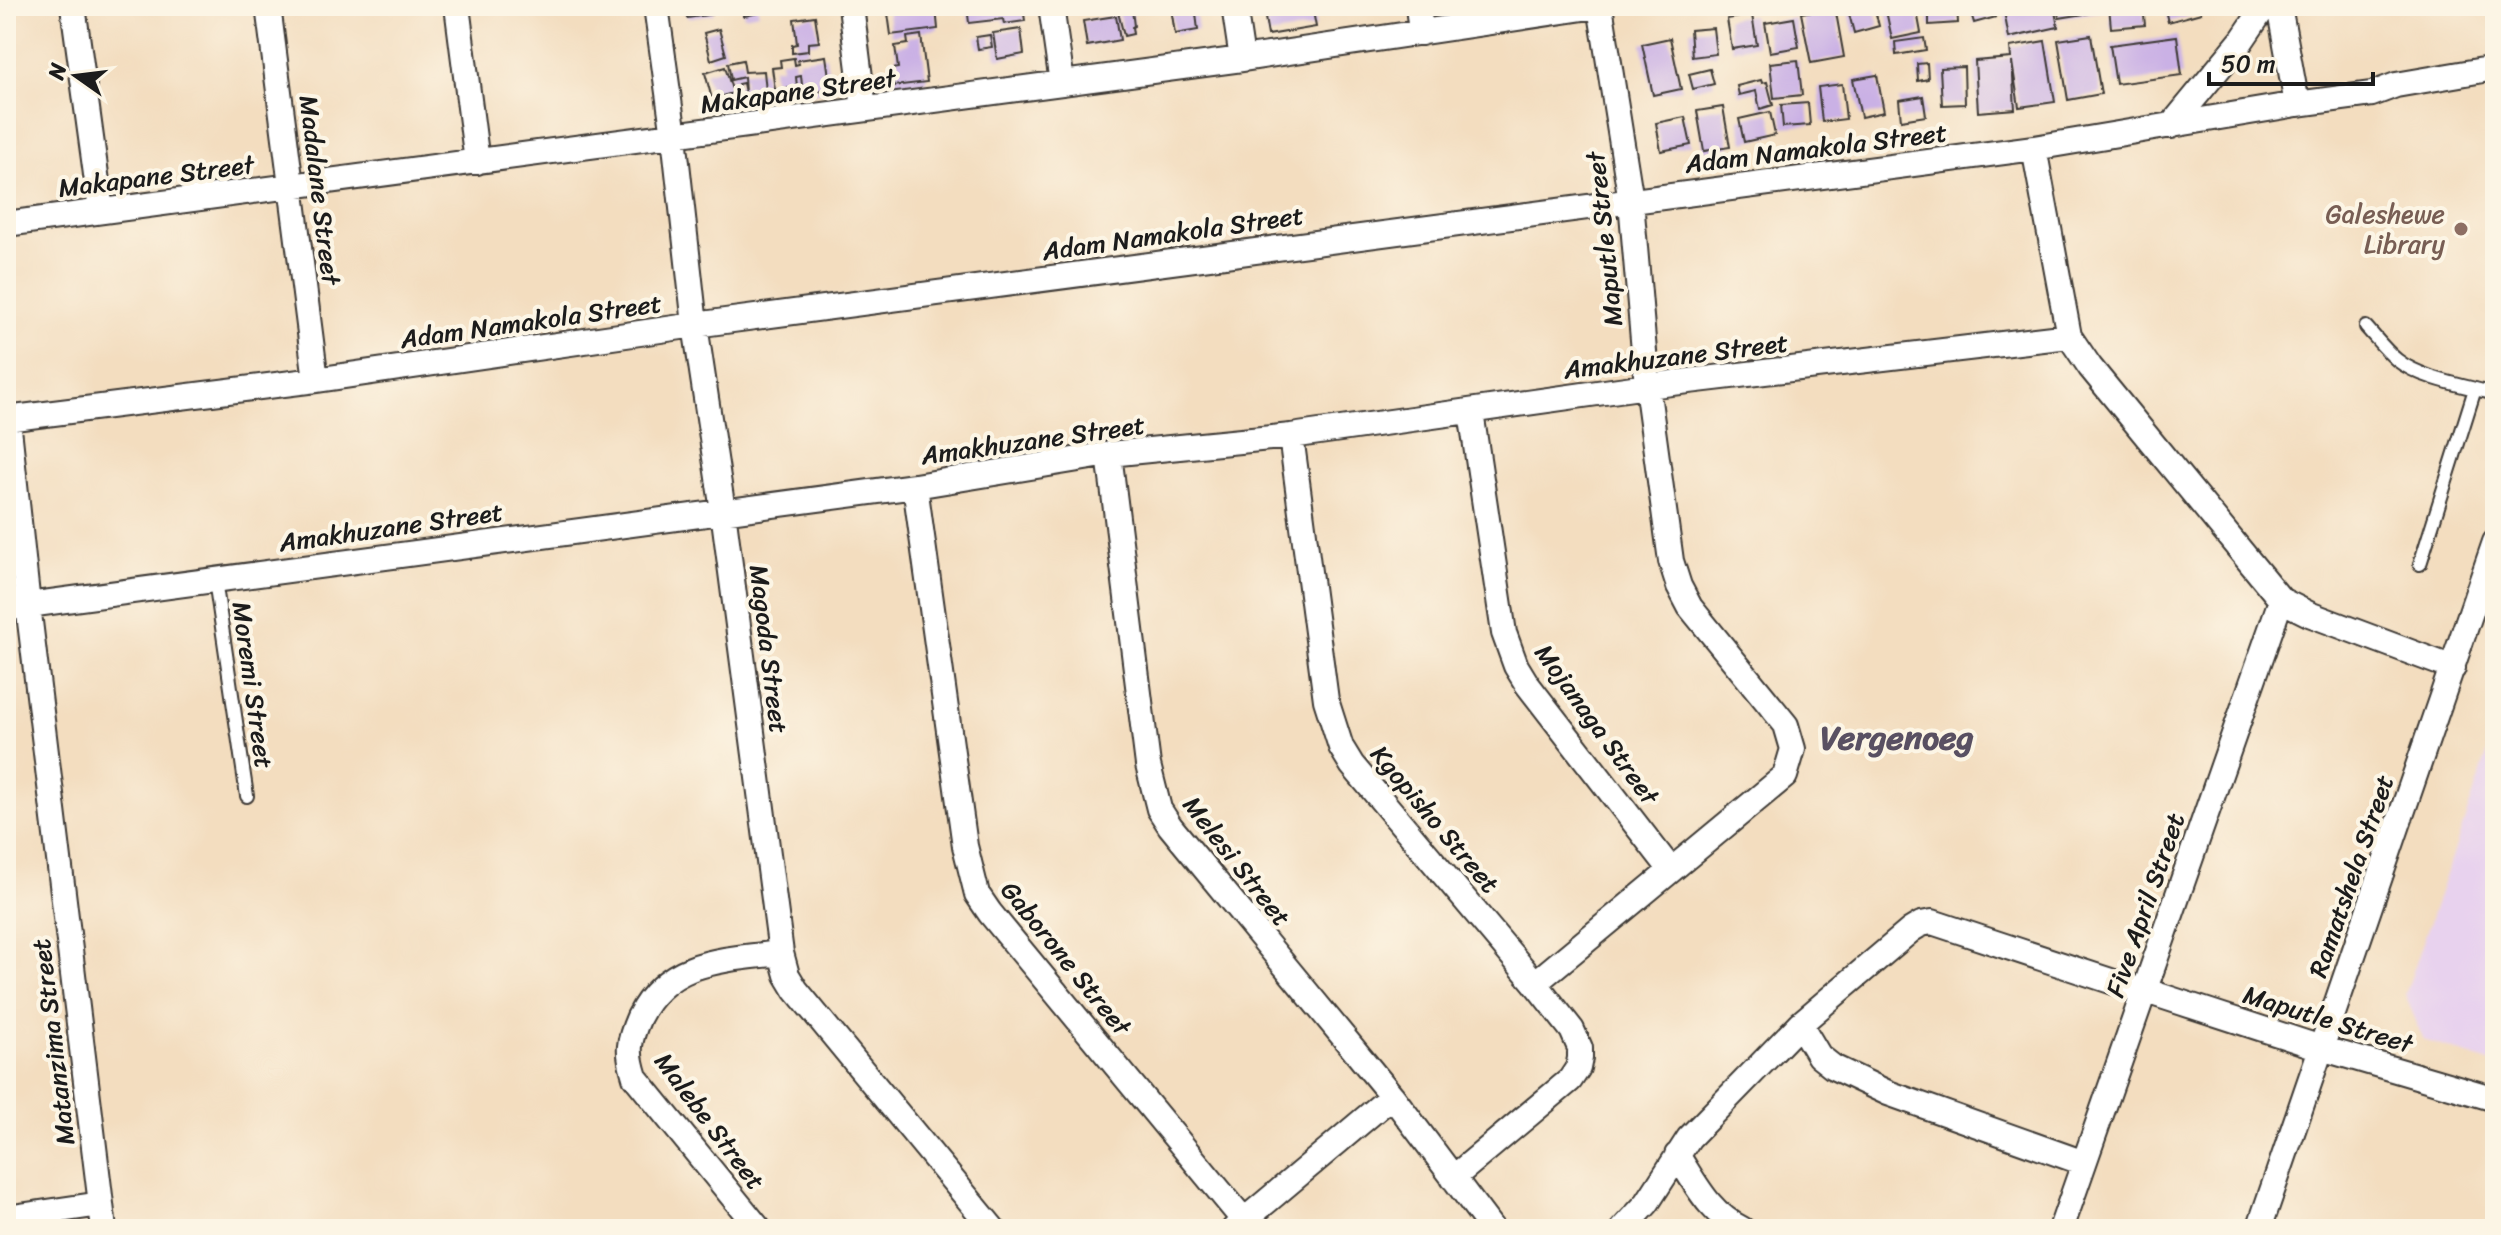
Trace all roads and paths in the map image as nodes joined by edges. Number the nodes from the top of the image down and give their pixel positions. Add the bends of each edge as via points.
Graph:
1 (73, 6) edge
2 (268, 6) edge
3 (457, 6) edge
4 (656, 6) edge
5 (851, 6) edge
6 (1051, 6) edge
7 (1234, 6) edge
8 (1418, 6) edge
9 (1598, 6) edge
10 (2265, 6) edge
11 (2279, 6) edge
12 (1421, 33) junction
13 (1242, 59) junction
14 (2495, 68) edge
15 (1062, 83) junction
16 (2495, 85) edge
17 (2372, 94) junction
18 (2297, 104) junction
19 (864, 109) junction
20 (2171, 126) junction
21 (674, 136) junction
22 (2034, 148) junction
23 (477, 162) junction
24 (293, 186) junction
25 (1631, 201) junction
26 (101, 211) junction
27 (6, 224) edge
28 (695, 325) junction
29 (2366, 327) dead end
30 (2069, 336) junction
31 (316, 380) junction
32 (1647, 386) junction
33 (2475, 389) junction
34 (2495, 394) edge
35 (1471, 412) junction
36 (7, 419) edge
37 (1291, 436) junction
38 (1109, 454) junction
39 (915, 486) junction
40 (723, 511) junction
41 (2495, 542) edge
42 (2420, 564) dead end
43 (215, 580) junction
44 (2281, 600) junction
45 (17, 606) edge
46 (2453, 668) junction
47 (247, 796) dead end
48 (1671, 870) junction
49 (781, 953) junction
50 (1535, 983) junction
51 (2145, 991) junction
52 (1800, 1024) junction
53 (2321, 1048) junction
54 (1392, 1096) junction
55 (2495, 1099) edge
56 (1677, 1155) junction
57 (2084, 1163) junction
58 (1453, 1178) junction
59 (101, 1204) junction
60 (6, 1218) edge
61 (1243, 1226) edge
62 (104, 1229) edge
63 (759, 1229) edge
64 (993, 1229) edge
65 (1492, 1229) edge
66 (1623, 1229) edge
67 (1742, 1229) edge
68 (2061, 1229) edge
69 (2259, 1229) edge

1 - 26 street
2 - 24 street, Madalane Street
3 - 23 street
4 - 21 street, Magoda Street
5 - 19 street
6 - 15 street
7 - 13 street
8 - 12 street
9 - 12 street, Makapane Street
9 - 25 street, Maputle Street
10 - 20 street
11 - 18 street
12 - 13 street, Makapane Street
13 - 15 street, Makapane Street
14 - 17 street via 2404,83
15 - 19 street, Makapane Street
16 - 17 street
17 - 18 street, Adam Namakola Street
18 - 20 street, Adam Namakola Street
19 - 21 street, Makapane Street
20 - 22 street, Adam Namakola Street
21 - 23 street, Makapane Street
21 - 28 street, Magoda Street
22 - 25 street, Adam Namakola Street
22 - 30 street
23 - 24 street, Makapane Street
24 - 26 street, Makapane Street
24 - 31 street, Madalane Street
25 - 28 street, Adam Namakola Street
25 - 32 street, Maputle Street
26 - 27 street, Makapane Street
28 - 31 street, Adam Namakola Street
28 - 40 street, Magoda Street
29 - 33 lane via 2409,368
30 - 32 street, Amakhuzane Street
30 - 44 street
31 - 36 street, Adam Namakola Street
32 - 35 street, Amakhuzane Street
32 - 48 street, Maputle Street via 1666,538 1679,586 1690,607 1786,725 1793,749 1785,776
33 - 34 lane
33 - 42 lane
35 - 37 street, Amakhuzane Street
35 - 48 street, Mojanaga Street via 1504,633 1516,666
36 - 45 street, Matanzima Street
37 - 38 street, Amakhuzane Street
37 - 50 street, Kgopisho Street via 1326,700 1341,747
38 - 39 street, Amakhuzane Street
38 - 54 street, Melesi Street via 1148,765 1159,809
39 - 40 street, Amakhuzane Street
39 - 61 street, Gaborone Street via 965,846 977,894
40 - 43 street, Amakhuzane Street
40 - 49 street, Magoda Street
41 - 46 street, Ramatshela Street
43 - 45 street, Amakhuzane Street
43 - 47 lane, Moremi Street
44 - 46 street
44 - 51 street, Five April Street
45 - 59 street, Matanzima Street
46 - 53 street, Ramatshela Street
48 - 50 street
49 - 63 street, Malebe Street via 691,967 667,980 646,1003 628,1046 635,1077
49 - 64 street, Magoda Street via 796,990
50 - 58 street, Kgopisho Street via 1576,1039 1578,1068
51 - 52 street, Maputle Street via 1932,922 1889,947
51 - 53 street, Maputle Street
51 - 57 street, Five April Street
52 - 56 street
52 - 57 street via 1819,1056 1857,1080
53 - 55 street, Maputle Street
53 - 69 street, Ramatshela Street
54 - 58 street, Melesi Street
54 - 61 street
56 - 66 street via 1647,1203
56 - 67 street via 1709,1206
57 - 68 street, Five April Street
58 - 65 street, Melesi Street
59 - 60 street
59 - 62 street, Matanzima Street

